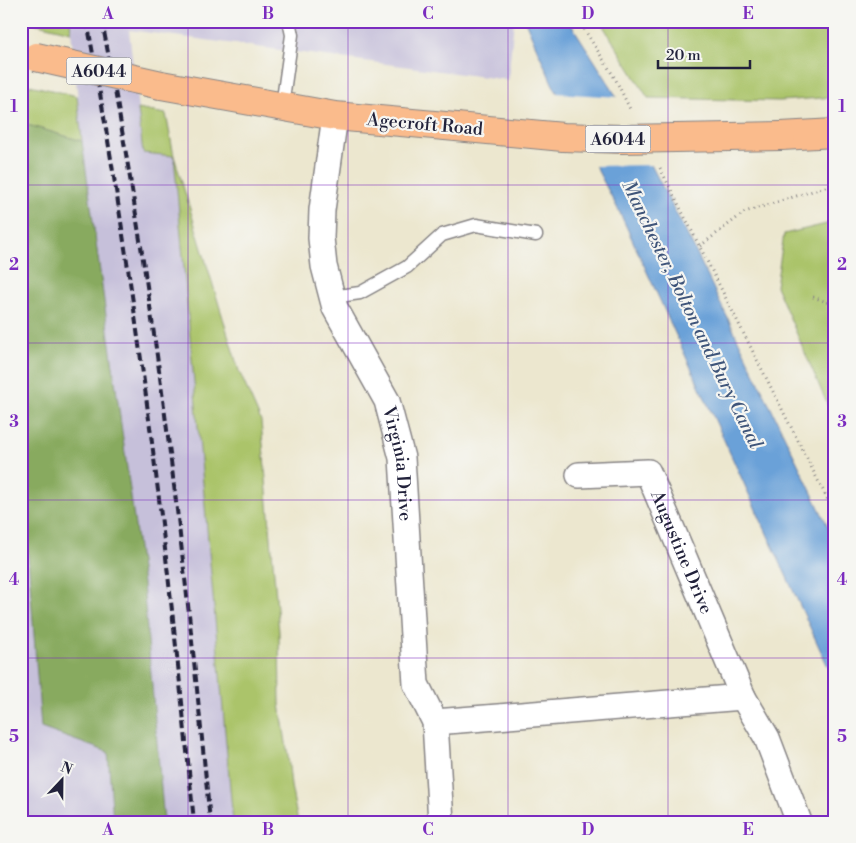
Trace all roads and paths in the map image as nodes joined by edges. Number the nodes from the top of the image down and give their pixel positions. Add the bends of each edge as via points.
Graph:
1 (289, 21) edge
2 (579, 21) edge
3 (29, 55) edge
4 (282, 106) junction
5 (633, 115) dead end
6 (335, 116) junction
7 (835, 133) edge
8 (660, 167) dead end
9 (835, 184) edge
10 (536, 235) dead end
11 (700, 246) junction
12 (332, 297) junction
13 (813, 297) dead end
14 (835, 306) edge
15 (579, 475) dead end
16 (835, 514) edge
17 (743, 697) junction
18 (435, 722) junction
19 (441, 822) edge
20 (799, 822) edge

1 - 4 lane via 292,35
2 - 5 path via 616,80
3 - 4 main road, Agecroft Road / A6044, bridge via 161,85
4 - 6 main road, Agecroft Road / A6044
6 - 7 main road, Agecroft Road / A6044, bridge via 622,139
6 - 12 street, Virginia Drive via 321,238
8 - 11 path
9 - 11 path via 745,212
10 - 12 lane via 476,225 442,235 407,267 360,293
11 - 16 path
12 - 18 street, Virginia Drive via 387,401 395,429 402,458 416,684
13 - 14 path
15 - 17 street, Augustine Drive via 648,472
17 - 18 street
17 - 20 street, Augustine Drive via 767,738
18 - 19 street, Virginia Drive

